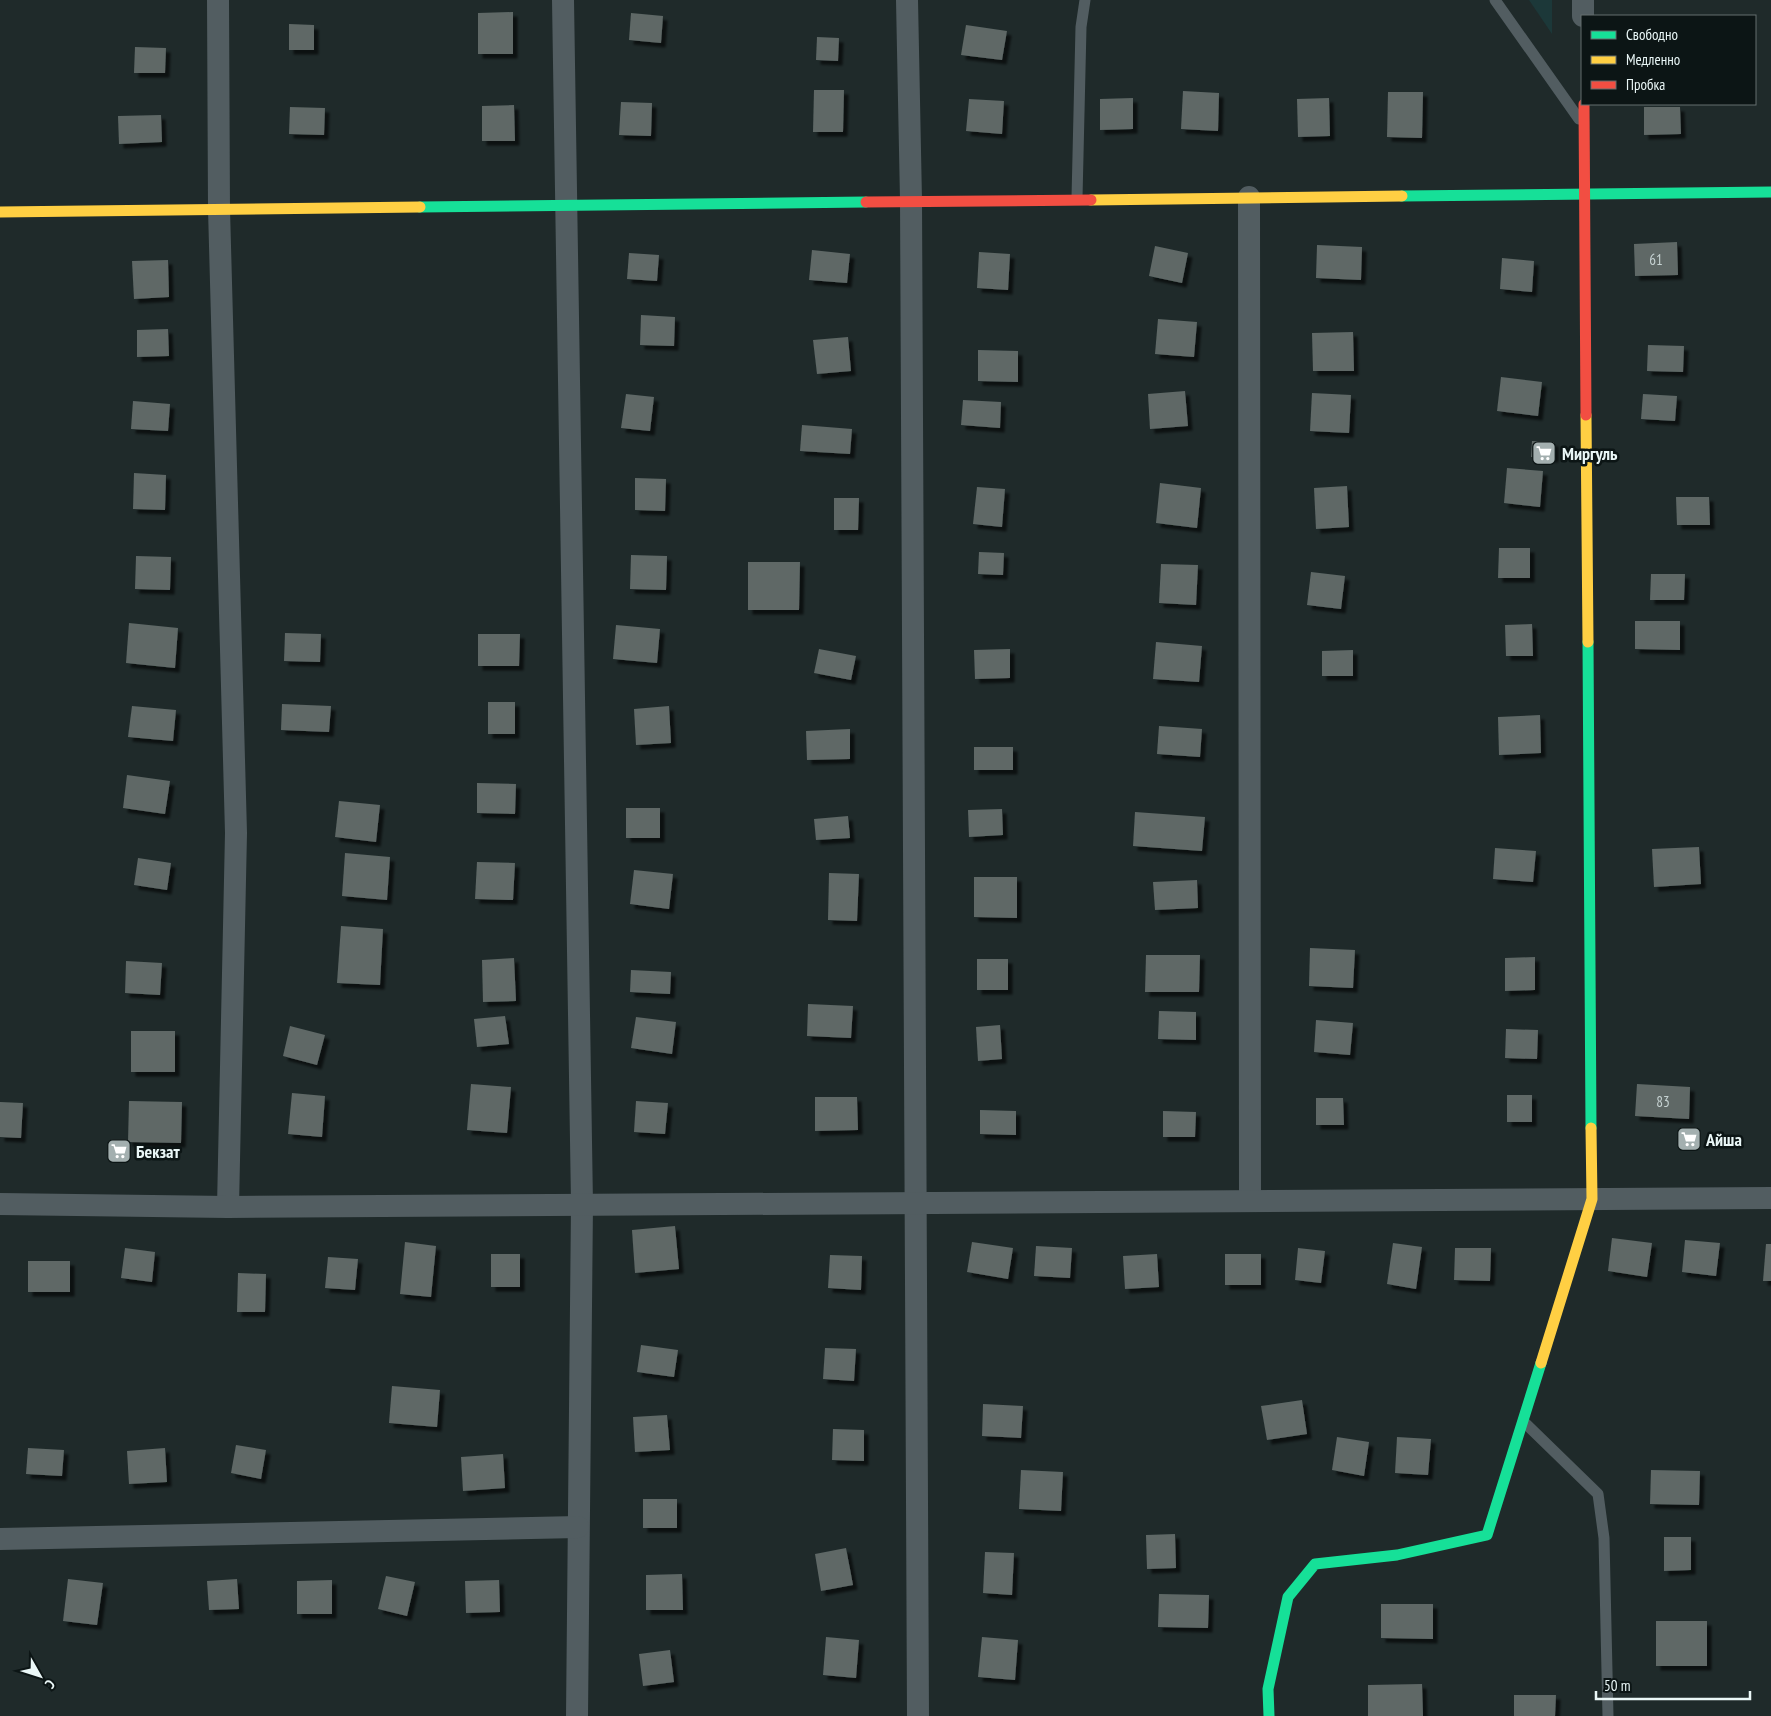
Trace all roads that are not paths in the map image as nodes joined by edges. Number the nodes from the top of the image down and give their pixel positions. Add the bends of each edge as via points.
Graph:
1 (218, 0) edge
2 (563, 0) edge
3 (907, 0) edge
4 (1085, 0) edge
5 (1496, 0) edge
6 (1583, 0) edge
7 (1584, 15) edge
8 (1584, 105) edge
9 (1584, 127) junction
10 (1771, 192) edge
11 (1584, 193) junction
12 (1249, 197) junction
13 (1077, 198) junction
14 (911, 200) junction
15 (565, 205) junction
16 (219, 209) junction
17 (0, 212) edge
18 (1771, 1198) edge
19 (1592, 1199) junction
20 (1250, 1201) junction
21 (916, 1202) junction
22 (0, 1204) edge
23 (582, 1204) junction
24 (228, 1207) junction
25 (1523, 1421) junction
26 (578, 1527) junction
27 (0, 1539) edge
28 (576, 1716) edge
29 (918, 1716) edge
30 (1269, 1716) edge
31 (1608, 1716) edge

1 - 16 street
2 - 15 street
3 - 14 street
4 - 13 lane via 1080,27
5 - 9 lane
6 - 7 street
8 - 9 street
9 - 11 street
10 - 11 street
11 - 12 street
11 - 19 street
12 - 13 street
12 - 20 street
13 - 14 street
14 - 15 street
14 - 21 street
15 - 16 street
15 - 23 street
16 - 17 street
16 - 24 street via 236,833
18 - 19 street
19 - 20 street
19 - 25 street
20 - 21 street
21 - 23 street
21 - 29 street
22 - 24 street
23 - 24 street
23 - 26 street
25 - 30 street via 1487,1535 1397,1555 1314,1564 1288,1596 1268,1689
25 - 31 lane via 1598,1494 1604,1538
26 - 27 street
26 - 28 street

